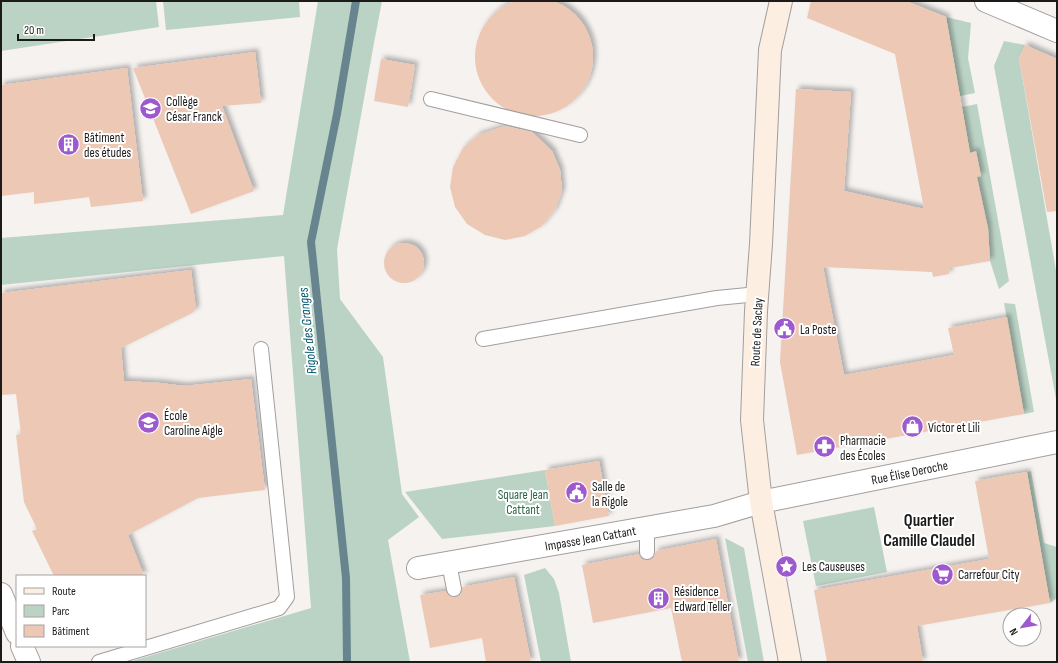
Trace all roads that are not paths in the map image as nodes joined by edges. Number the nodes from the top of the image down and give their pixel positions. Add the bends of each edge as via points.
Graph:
1 (781, 1) edge
2 (986, 1) edge
3 (1057, 31) edge
4 (431, 99) dead end
5 (580, 135) dead end
6 (758, 294) junction
7 (483, 340) dead end
8 (261, 349) dead end
9 (1057, 442) edge
10 (761, 502) junction
11 (647, 527) junction
12 (647, 552) dead end
13 (449, 563) junction
14 (418, 568) dead end
15 (454, 589) dead end
16 (1, 594) edge
17 (16, 631) edge
18 (22, 647) edge
19 (29, 662) edge
20 (99, 662) edge
21 (790, 662) edge

1 - 6 main road, Route de Saclay via 770,50
2 - 3 street
4 - 5 lane
6 - 7 lane via 717,298
6 - 10 main road, Route de Saclay via 752,420
8 - 20 lane via 287,597 279,608
9 - 10 street, Rue Élise Deroche
10 - 11 street, Impasse Jean Cattant via 714,516
10 - 21 main road, Route de Saclay
11 - 12 lane
11 - 13 street, Impasse Jean Cattant
13 - 14 street, Impasse Jean Cattant
13 - 15 lane
16 - 17 street
18 - 19 street

